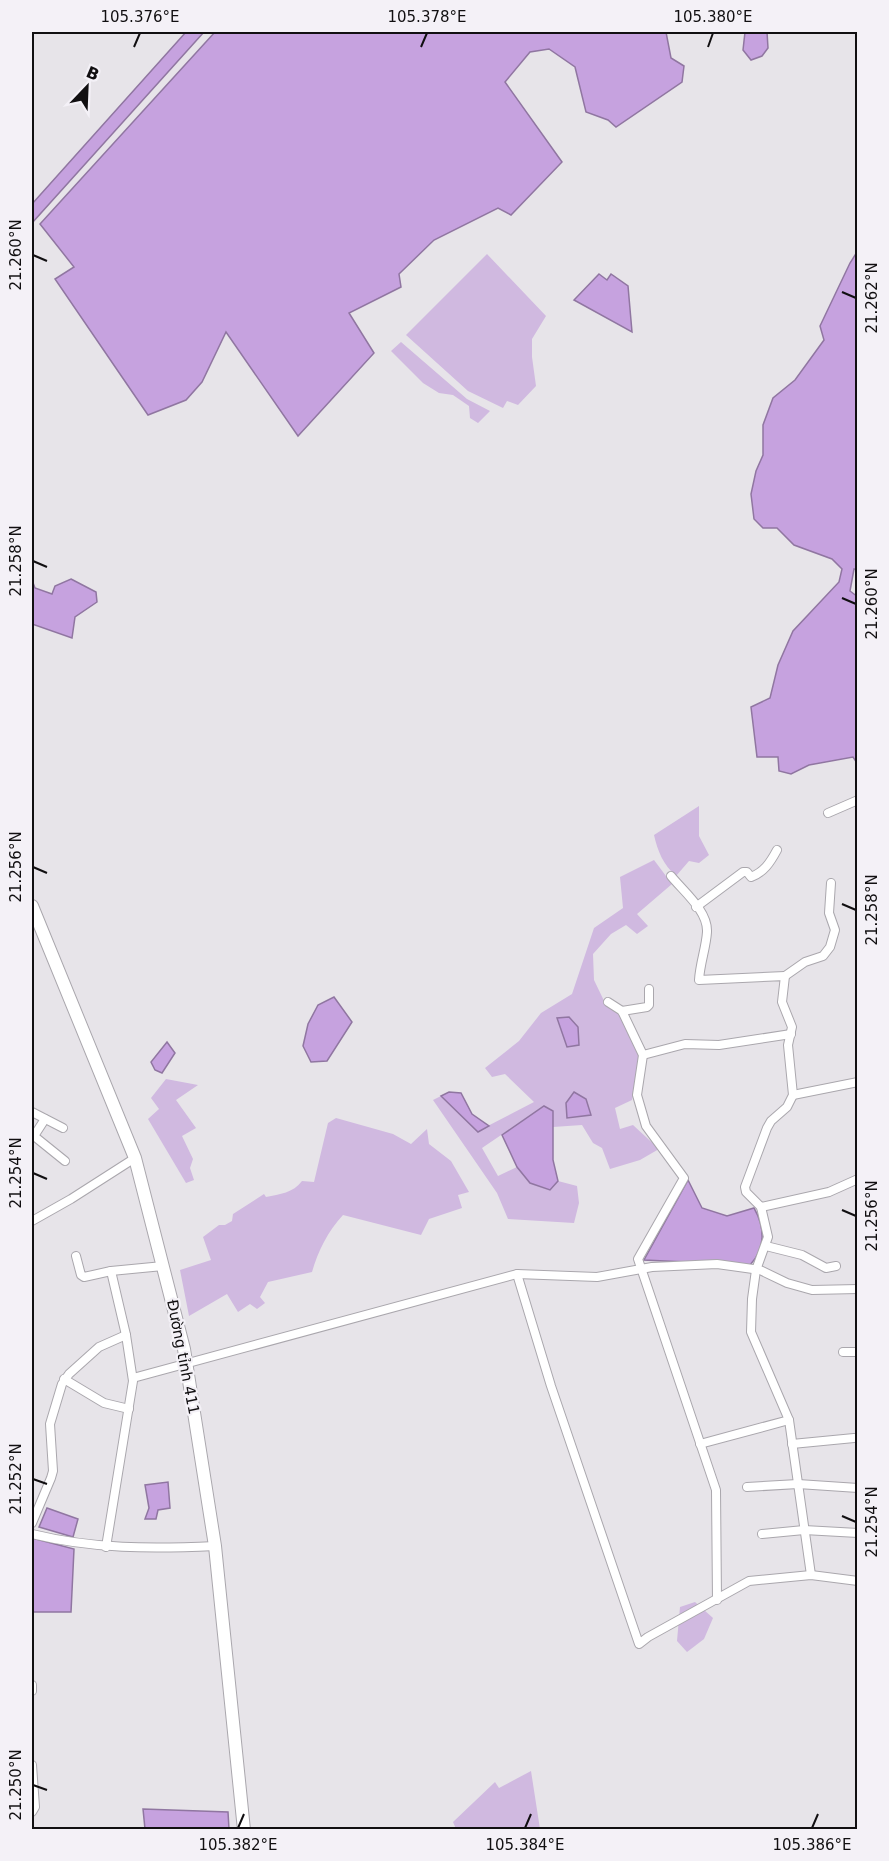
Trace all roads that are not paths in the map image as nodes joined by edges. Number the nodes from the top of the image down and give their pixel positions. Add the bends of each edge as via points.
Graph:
1 (858, 800) edge
2 (828, 813) dead end
3 (777, 850) dead end
4 (671, 876) dead end
5 (831, 883) dead end
6 (32, 906) edge
7 (696, 907) junction
8 (785, 976) junction
9 (649, 989) dead end
10 (608, 1002) dead end
11 (622, 1011) junction
12 (791, 1034) junction
13 (644, 1055) junction
14 (858, 1082) edge
15 (794, 1095) junction
16 (32, 1112) edge
17 (45, 1119) junction
18 (63, 1128) dead end
19 (135, 1158) junction
20 (65, 1161) dead end
21 (858, 1179) edge
22 (761, 1207) junction
23 (32, 1221) edge
24 (766, 1246) junction
25 (76, 1256) dead end
26 (164, 1266) junction
27 (836, 1266) dead end
28 (640, 1269) junction
29 (756, 1269) junction
30 (111, 1271) junction
31 (517, 1274) junction
32 (858, 1289) edge
33 (126, 1335) junction
34 (843, 1352) dead end
35 (858, 1352) edge
36 (187, 1364) junction
37 (133, 1378) junction
38 (64, 1379) junction
39 (129, 1409) junction
40 (789, 1420) junction
41 (854, 1438) dead end
42 (700, 1443) junction
43 (792, 1444) junction
44 (798, 1484) junction
45 (747, 1487) dead end
46 (858, 1488) edge
47 (32, 1523) edge
48 (804, 1530) junction
49 (858, 1533) edge
50 (32, 1534) edge
51 (762, 1534) dead end
52 (215, 1546) junction
53 (106, 1547) junction
54 (811, 1575) junction
55 (858, 1581) edge
56 (717, 1600) junction
57 (32, 1685) edge
58 (32, 1691) edge
59 (32, 1765) edge
60 (32, 1812) edge
61 (244, 1830) edge

1 - 2 street
3 - 7 street via 768,866 755,876 743,872
4 - 7 street
5 - 8 street via 829,913 835,930 830,947 823,956 805,962
6 - 19 main road, Đường tỉnh 411
7 - 8 street via 704,916 707,930 699,980
8 - 12 street via 782,1002
9 - 11 street via 649,1005
10 - 11 street
11 - 13 street
12 - 13 street via 719,1046 685,1044
12 - 15 street via 788,1045
13 - 28 street via 637,1095 646,1126 684,1178 638,1259
14 - 15 street
15 - 22 street via 771,1120 745,1183 746,1192
16 - 17 street
17 - 18 street
17 - 20 street via 34,1136
19 - 23 street
19 - 26 main road, Đường tỉnh 411
21 - 22 street via 829,1192
22 - 24 street via 768,1237
24 - 27 street via 802,1255 826,1268
24 - 29 street
25 - 30 street via 82,1277
26 - 30 street
26 - 36 main road, Đường tỉnh 411
28 - 29 street via 717,1264
28 - 31 street via 597,1277
28 - 42 street
29 - 32 street via 812,1290
29 - 40 street via 751,1332
30 - 33 street
31 - 36 street
31 - 56 street via 639,1644
33 - 37 street
33 - 38 street via 99,1347
34 - 35 street
36 - 37 street
36 - 52 main road, Đường tỉnh 411
37 - 39 street
38 - 39 street via 104,1403
38 - 47 street via 50,1424 51,1478
39 - 53 street
40 - 42 street
40 - 43 street
41 - 43 street
42 - 56 street via 716,1490
43 - 44 street
44 - 45 street
44 - 46 street
44 - 48 street
48 - 49 street
48 - 51 street
48 - 54 street
50 - 53 street
52 - 53 street
52 - 61 main road, Đường tỉnh 411
54 - 55 street
54 - 56 street via 749,1581
57 - 58 street
59 - 60 street

